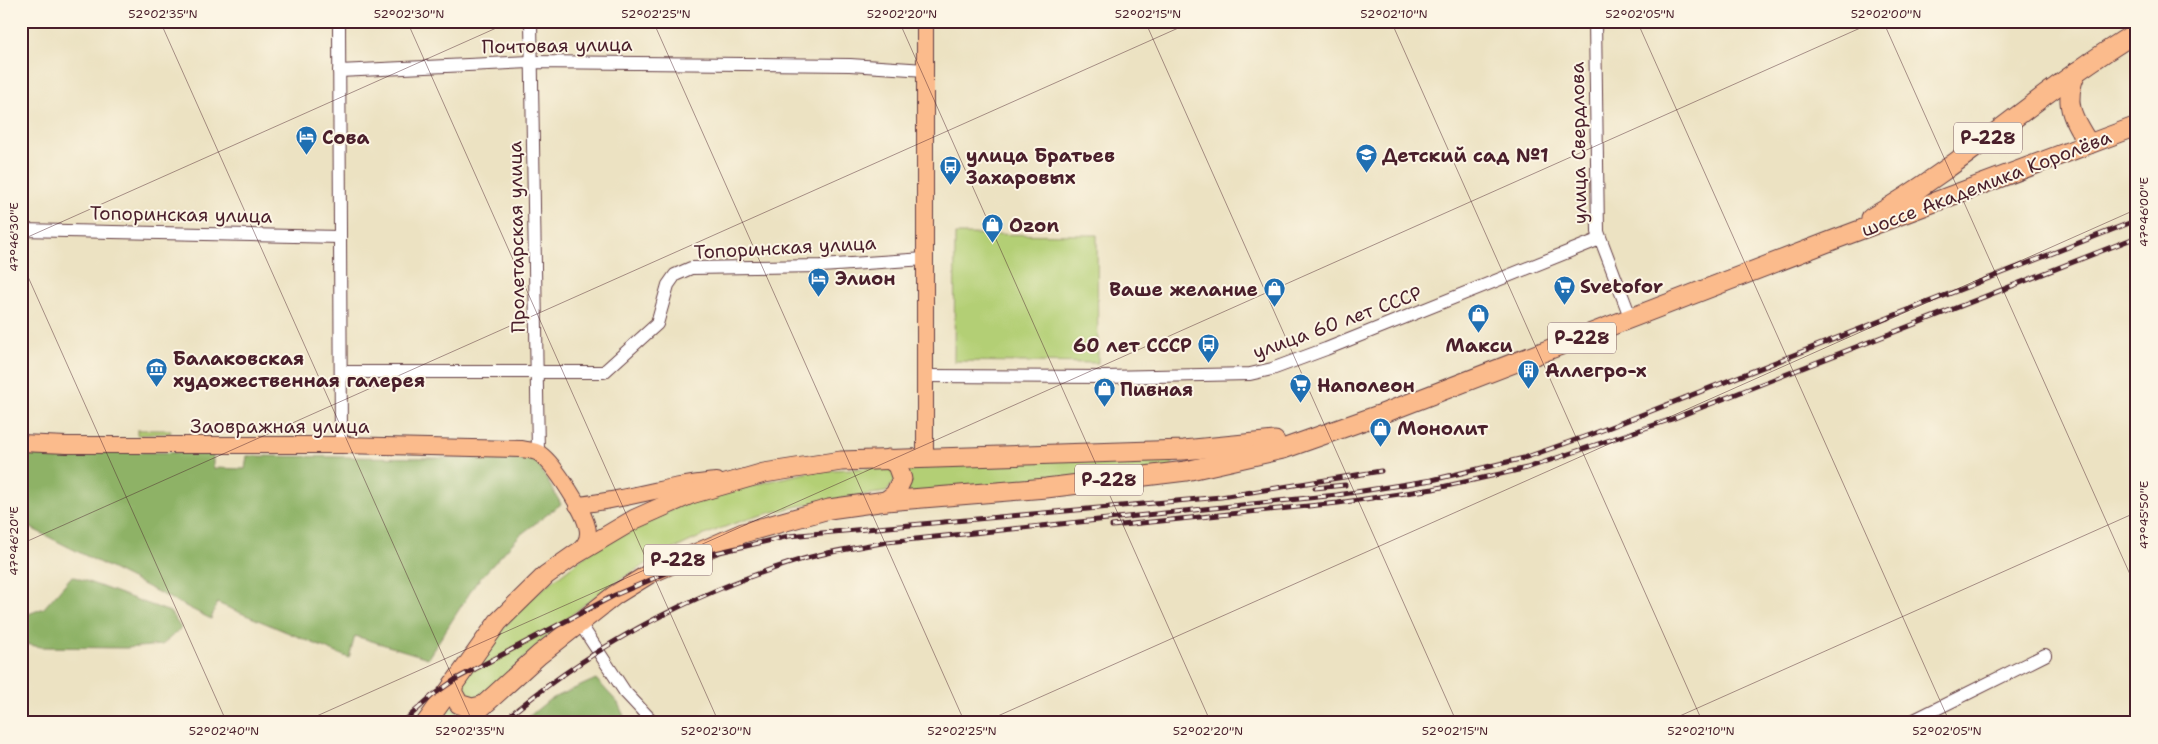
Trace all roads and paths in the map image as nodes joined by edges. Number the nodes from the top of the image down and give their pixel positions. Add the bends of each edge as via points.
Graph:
1 (339, 21) edge
2 (531, 21) edge
3 (925, 21) edge
4 (1595, 21) edge
5 (2137, 32) edge
6 (530, 62) junction
7 (925, 70) junction
8 (339, 71) junction
9 (2076, 72) junction
10 (2137, 126) edge
11 (2089, 144) junction
12 (21, 230) edge
13 (340, 237) junction
14 (1600, 239) junction
15 (1836, 239) junction
16 (925, 259) junction
17 (1631, 319) junction
18 (341, 372) junction
19 (537, 372) junction
20 (925, 376) junction
21 (1326, 433) junction
22 (21, 443) edge
23 (341, 445) junction
24 (538, 452) junction
25 (925, 457) junction
26 (889, 459) junction
27 (740, 479) junction
28 (886, 501) junction
29 (577, 504) junction
30 (576, 554) junction
31 (579, 622) junction
32 (2045, 654) dead end
33 (453, 684) junction
34 (481, 706) junction
35 (426, 723) edge
36 (464, 723) edge
37 (654, 723) edge
38 (1908, 723) edge

1 - 8 street
2 - 6 street, Пролетарская улица
3 - 7 main road
4 - 14 street, улица Свердлова
5 - 9 highway, шоссе Академика Королёва / Р-228
6 - 7 street, Почтовая улица via 850,64
6 - 8 street, Почтовая улица
6 - 19 street, Пролетарская улица
7 - 16 main road
8 - 13 street
9 - 11 highway via 2069,87 2068,101
9 - 15 highway, шоссе Академика Королёва / Р-228 via 1920,188
10 - 11 highway, шоссе Академика Королёва / Р-228
11 - 15 highway, шоссе Академика Королёва / Р-228
12 - 13 street, Топоринская улица
13 - 18 street
14 - 17 street, улица Свердлова
14 - 20 street, улица 60 лет СССР via 1326,349 1250,374 1105,378
15 - 17 highway, шоссе Академика Королёва / Р-228
16 - 19 street, Топоринская улица via 821,266 691,268 675,275 668,284 657,324 608,370
16 - 20 main road
17 - 21 highway, шоссе Академика Королёва / Р-228
18 - 19 street, Топоринская улица
18 - 23 street
19 - 24 street, Пролетарская улица
20 - 25 main road
21 - 25 highway, шоссе Академика Королёва / Р-228 via 1184,450
21 - 28 highway, шоссе Академика Королёва / Р-228 via 1283,449 1186,471 1046,488
22 - 23 main road, Заовражная улица
23 - 24 main road, Заовражная улица
24 - 29 main road
25 - 26 highway, шоссе Академика Королёва / Р-228
26 - 27 highway, шоссе Академика Королёва / Р-228 via 841,461
26 - 28 highway via 897,465 902,479 895,494
27 - 29 main road via 686,484 631,498
27 - 30 highway, шоссе Академика Королёва / Р-228 via 662,506
28 - 31 highway, шоссе Академика Королёва / Р-228 via 788,518 727,539 649,574
29 - 30 main road via 588,535
30 - 33 highway, шоссе Академика Королёва / Р-228 via 515,603
31 - 34 highway, шоссе Академика Королёва / Р-228
31 - 37 street via 625,692
32 - 38 street
33 - 34 highway via 453,693 459,704 472,708
33 - 35 highway, шоссе Академика Королёва / Р-228
34 - 36 highway, шоссе Академика Королёва / Р-228

